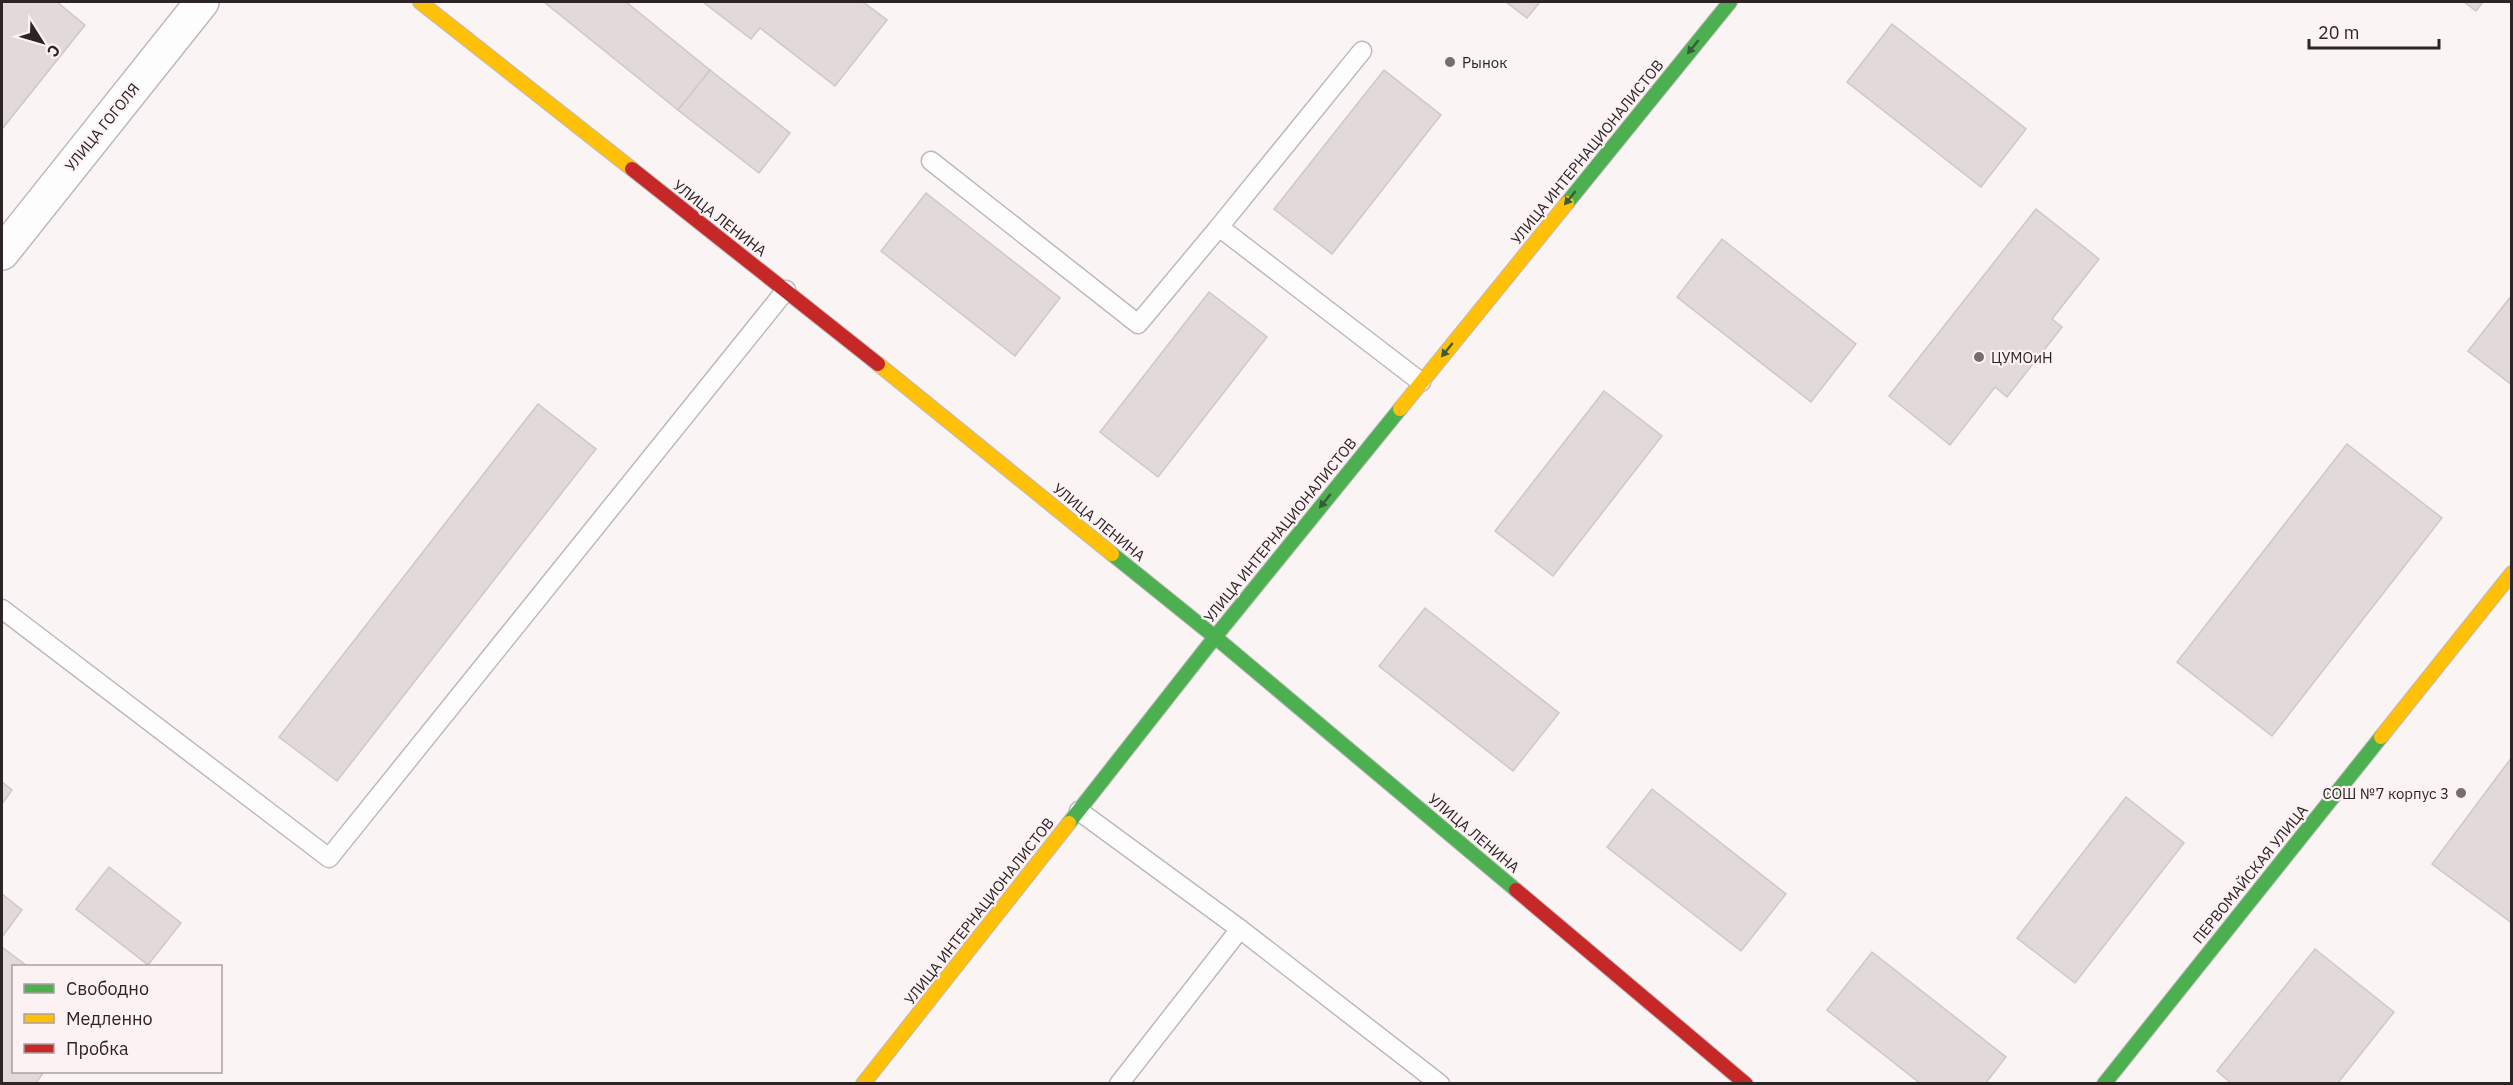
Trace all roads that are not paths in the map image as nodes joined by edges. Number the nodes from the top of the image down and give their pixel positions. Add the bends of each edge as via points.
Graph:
1 (202, 2) edge
2 (420, 2) edge
3 (1730, 2) edge
4 (1362, 51) dead end
5 (931, 161) dead end
6 (1219, 227) junction
7 (2, 254) edge
8 (786, 290) junction
9 (1421, 382) junction
10 (2511, 573) edge
11 (2, 609) edge
12 (1215, 637) junction
13 (1079, 811) junction
14 (1240, 929) junction
15 (863, 1083) edge
16 (1119, 1083) edge
17 (1440, 1083) edge
18 (1746, 1083) edge
19 (2104, 1083) edge

1 - 7 street, УЛИЦА ГОГОЛЯ
2 - 8 street, УЛИЦА ЛЕНИНА
3 -> 9 street, УЛИЦА ИНТЕРНАЦИОНАЛИСТОВ
4 - 6 lane
5 - 6 lane via 1138,324
6 - 9 lane
8 - 11 lane via 328,858
8 - 12 street, УЛИЦА ЛЕНИНА
9 -> 12 street, УЛИЦА ИНТЕРНАЦИОНАЛИСТОВ
10 - 19 street, ПЕРВОМАЙСКАЯ УЛИЦА
12 - 13 street, УЛИЦА ИНТЕРНАЦИОНАЛИСТОВ
12 - 18 street, УЛИЦА ЛЕНИНА
13 - 14 lane
13 - 15 street, УЛИЦА ИНТЕРНАЦИОНАЛИСТОВ
14 - 16 lane
14 - 17 lane

